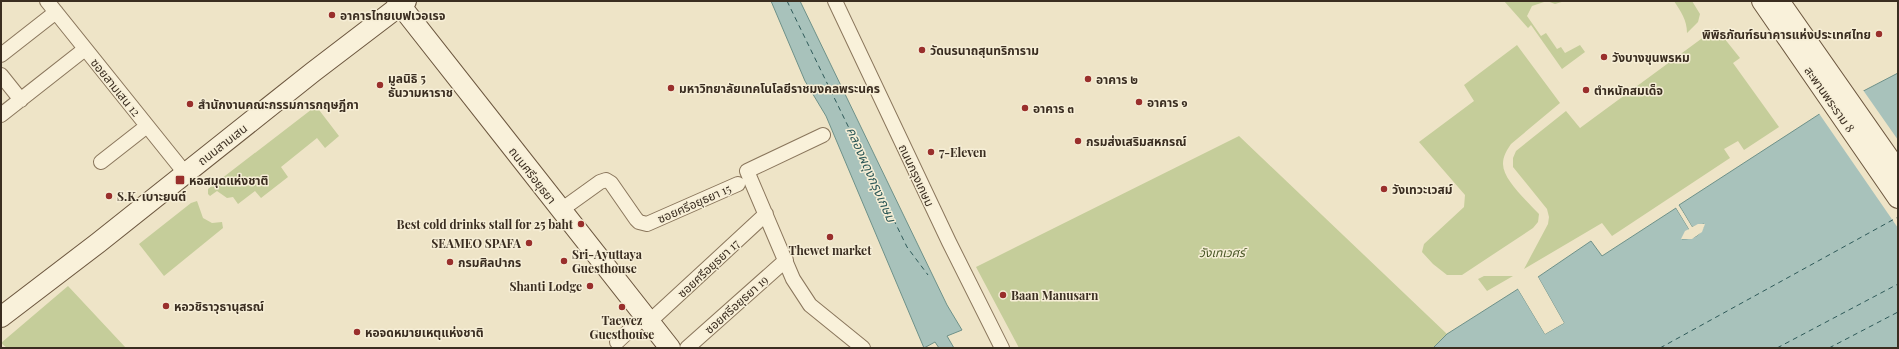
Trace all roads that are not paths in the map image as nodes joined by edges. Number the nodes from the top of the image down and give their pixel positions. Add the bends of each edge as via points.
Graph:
1 (835, 1) edge
2 (1762, 1) edge
3 (1779, 1) edge
4 (401, 2) edge
5 (51, 6) edge
6 (85, 49) junction
7 (1, 55) edge
8 (1, 75) edge
9 (21, 100) junction
10 (1, 116) edge
11 (147, 126) junction
12 (823, 135) dead end
13 (101, 162) dead end
14 (1898, 171) edge
15 (185, 173) junction
16 (738, 184) dead end
17 (1898, 198) edge
18 (561, 210) junction
19 (766, 214) junction
20 (786, 260) junction
21 (1, 317) edge
22 (647, 319) junction
23 (617, 342) dead end
24 (670, 348) edge
25 (687, 348) edge
26 (863, 348) edge
27 (1002, 348) edge

1 - 27 street, ถนนกรุงเกษม
2 - 17 main road, สะพานพระราม 8
3 - 14 main road, สะพานพระราม 8
4 - 15 main road, ถนนสามเสน
4 - 18 main road, ถนนศรีอยุธยา
5 - 6 street, ซอยสามเสน 12
5 - 7 street
6 - 9 street
6 - 11 street, ซอยสามเสน 12
8 - 9 street
9 - 10 street
11 - 13 street
11 - 15 street, ซอยสามเสน 12
12 - 19 street via 747,171
15 - 21 main road, ถนนสามเสน via 104,239
16 - 18 street, ซอยศรีอยุธยา 15 via 647,224 636,219 611,183 606,180
18 - 22 main road, ถนนศรีอยุธยา
19 - 20 street
19 - 22 street, ซอยศรีอยุธยา 17
20 - 25 street, ซอยศรีอยุธยา 19
20 - 26 street via 793,279 810,305
22 - 23 street, ซอยศรีอยุธยา 17
22 - 24 main road, ถนนศรีอยุธยา

